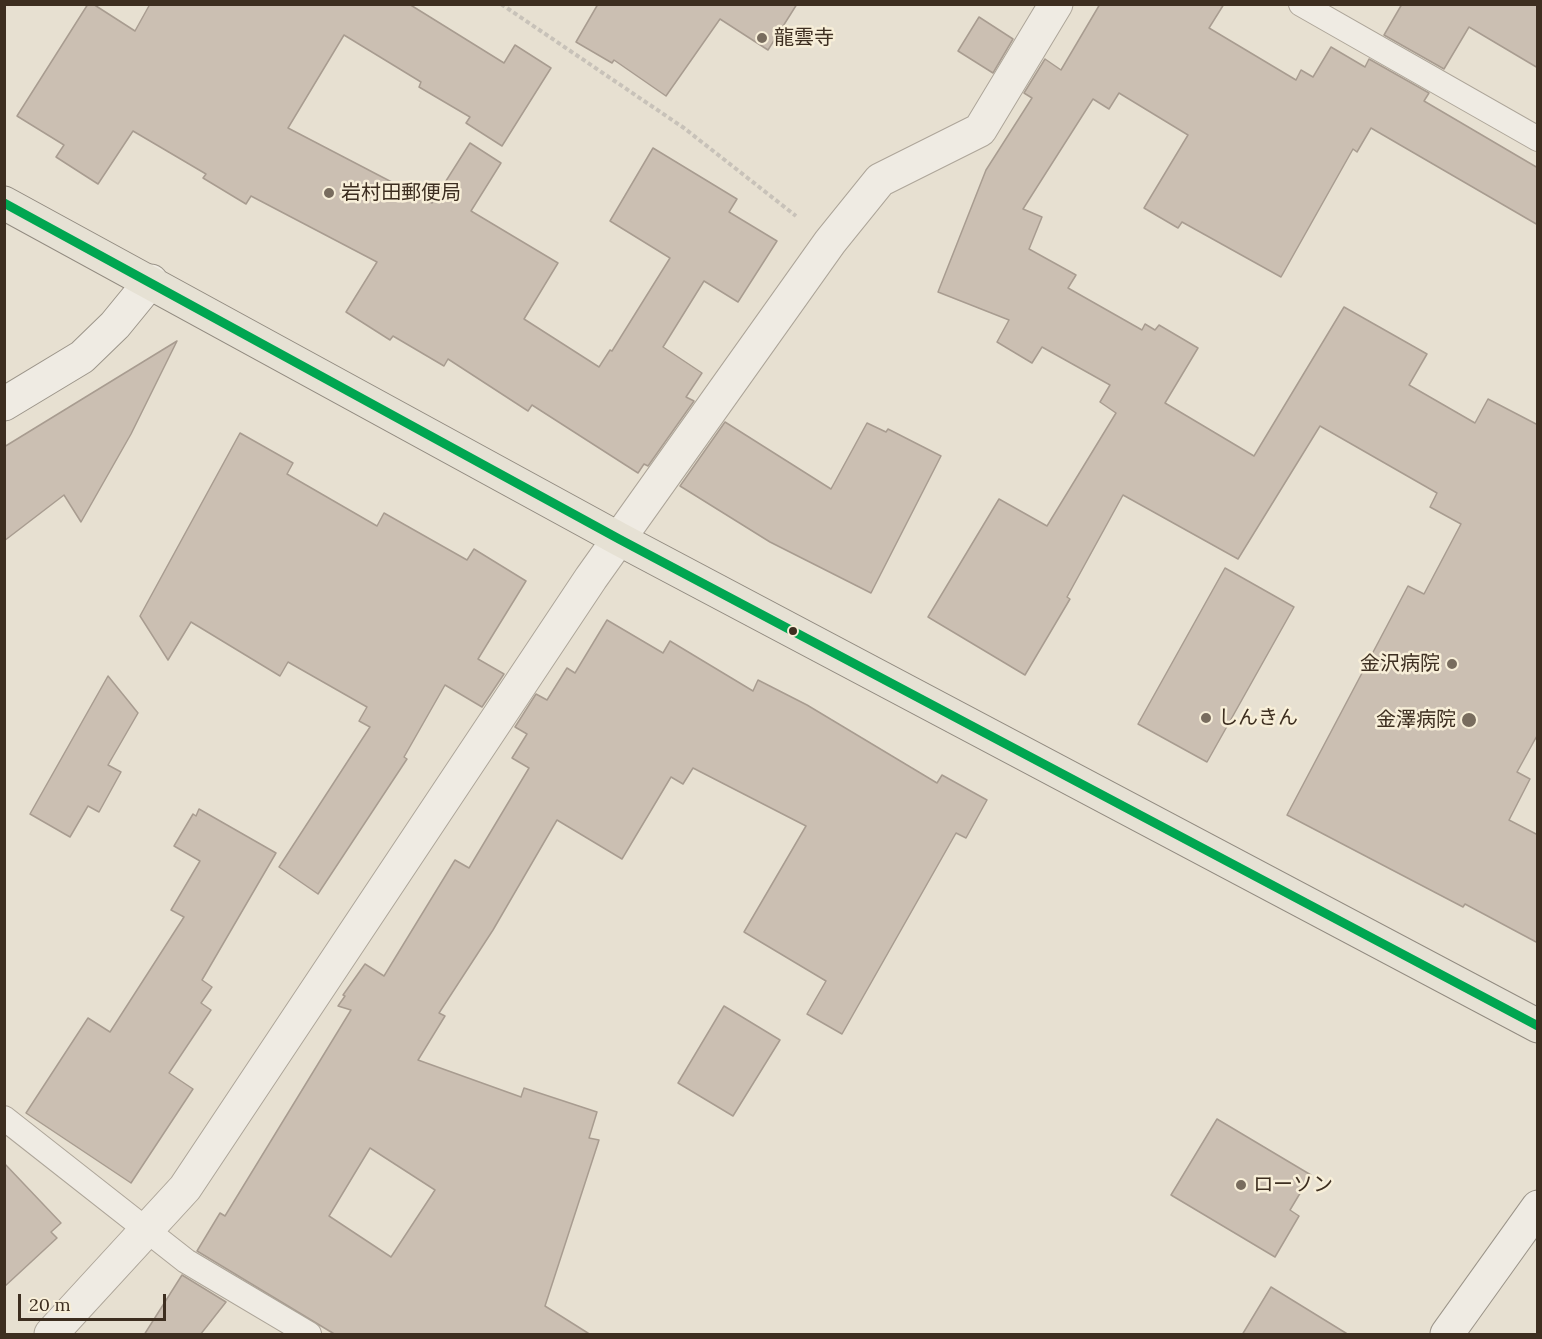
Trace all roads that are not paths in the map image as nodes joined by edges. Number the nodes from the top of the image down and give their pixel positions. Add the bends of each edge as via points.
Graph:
1 (1056, 4) edge
2 (1301, 4) edge
3 (1538, 139) edge
4 (4, 203) edge
5 (151, 281) junction
6 (4, 404) edge
7 (619, 539) junction
8 (1538, 1026) edge
9 (4, 1118) edge
10 (1538, 1207) edge
11 (148, 1229) junction
12 (51, 1335) edge
13 (309, 1335) edge
14 (1447, 1335) edge

1 - 7 street via 981,130 880,180 830,242
2 - 3 lane
4 - 5 main road
5 - 6 street via 82,357
5 - 7 main road
7 - 8 main road
7 - 11 street via 485,734 207,1156 185,1188
9 - 11 lane
10 - 14 street
11 - 12 street
11 - 13 lane via 186,1261

